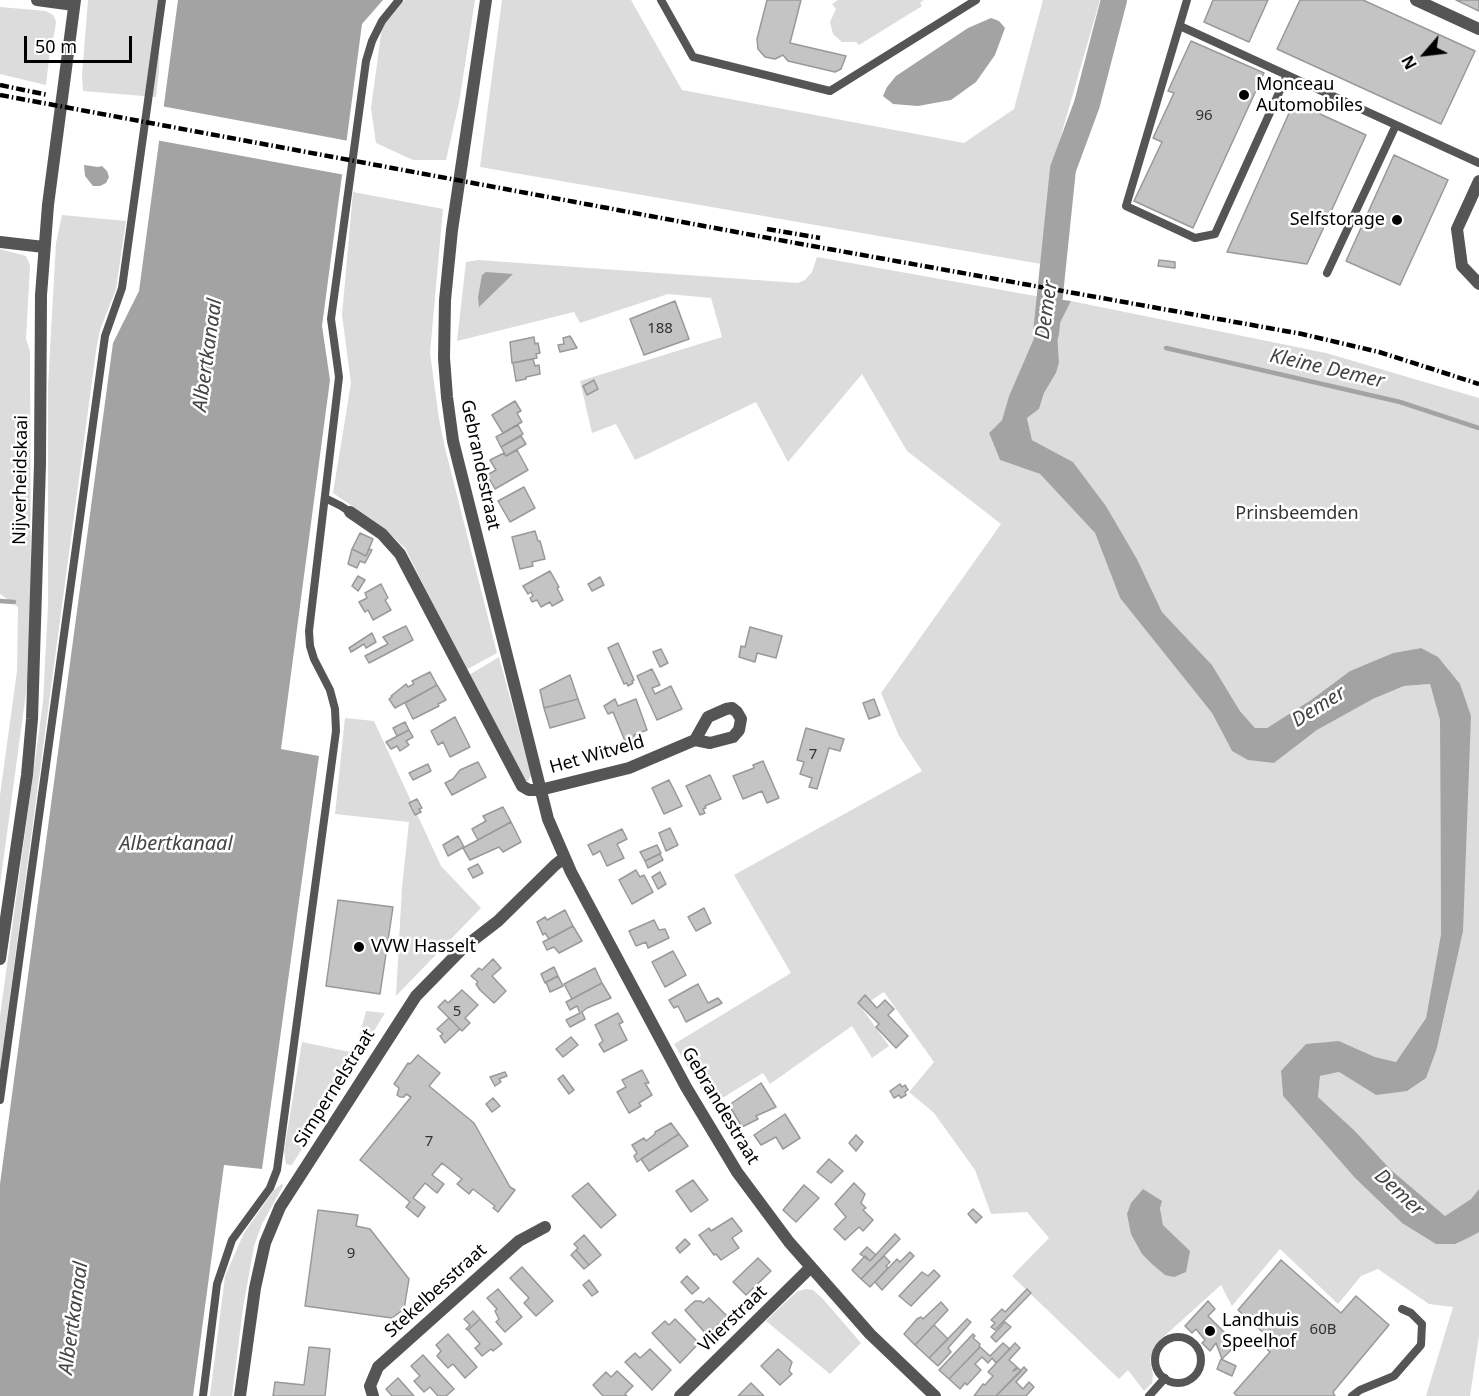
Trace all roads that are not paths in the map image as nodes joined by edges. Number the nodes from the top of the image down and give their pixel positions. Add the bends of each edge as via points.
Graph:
1 (37, 0) edge
2 (162, 0) edge
3 (399, 0) edge
4 (486, 0) edge
5 (661, 0) edge
6 (976, 0) edge
7 (1187, 0) edge
8 (1416, 0) edge
9 (74, 3) edge
10 (1180, 26) junction
11 (1479, 29) edge
12 (1287, 75) junction
13 (1396, 125) junction
14 (1479, 163) edge
15 (1479, 181) edge
16 (0, 242) edge
17 (45, 247) junction
18 (1327, 273) dead end
19 (1479, 284) edge
20 (325, 498) junction
21 (350, 512) joint
22 (695, 740) dead end
23 (540, 790) junction
24 (564, 858) junction
25 (0, 959) edge
26 (0, 1100) edge
27 (545, 1227) dead end
28 (811, 1267) junction
29 (1402, 1309) dead end
30 (1165, 1378) junction
31 (203, 1396) edge
32 (240, 1396) edge
33 (373, 1396) edge
34 (680, 1396) edge
35 (935, 1396) edge
36 (1149, 1396) edge
37 (1352, 1396) edge

1 - 9 street
2 - 26 lane via 122,288 101,359
3 - 20 lane via 382,21 366,61 331,319 339,377
4 - 23 street, Gebrandestraat via 452,230 444,358 453,441
5 - 6 lane via 693,57 830,92
7 - 10 lane
8 - 11 street
9 - 17 street, Nijverheidskaai
10 - 12 lane
10 - 12 lane via 1126,206 1175,229 1195,238 1215,234
12 - 13 lane
13 - 14 lane
13 - 18 lane
15 - 19 street via 1457,229 1462,266
16 - 17 street
17 - 25 street, Nijverheidskaai via 32,719
20 - 21 lane
20 - 31 lane via 309,631 314,659 330,690 336,731 276,1170 270,1188 232,1240 218,1284
21 - 23 street via 382,534 400,554 522,786
22 - 23 street, Het Witveld via 629,768
23 - 24 street, Gebrandestraat
24 - 28 street, Gebrandestraat via 686,1087 737,1172
24 - 32 street, Simpernelstraat via 498,921 463,948 416,996 280,1207 255,1288
27 - 33 street, Stekelbesstraat via 519,1241 378,1367 370,1386
28 - 34 street, Vlierstraat
28 - 35 street, Gebrandestraat via 870,1334
29 - 37 lane via 1422,1324 1421,1346 1394,1376
30 - 30 lane via 1155,1359 1160,1345 1170,1338 1188,1339 1198,1349 1198,1370 1180,1382
30 - 36 lane

